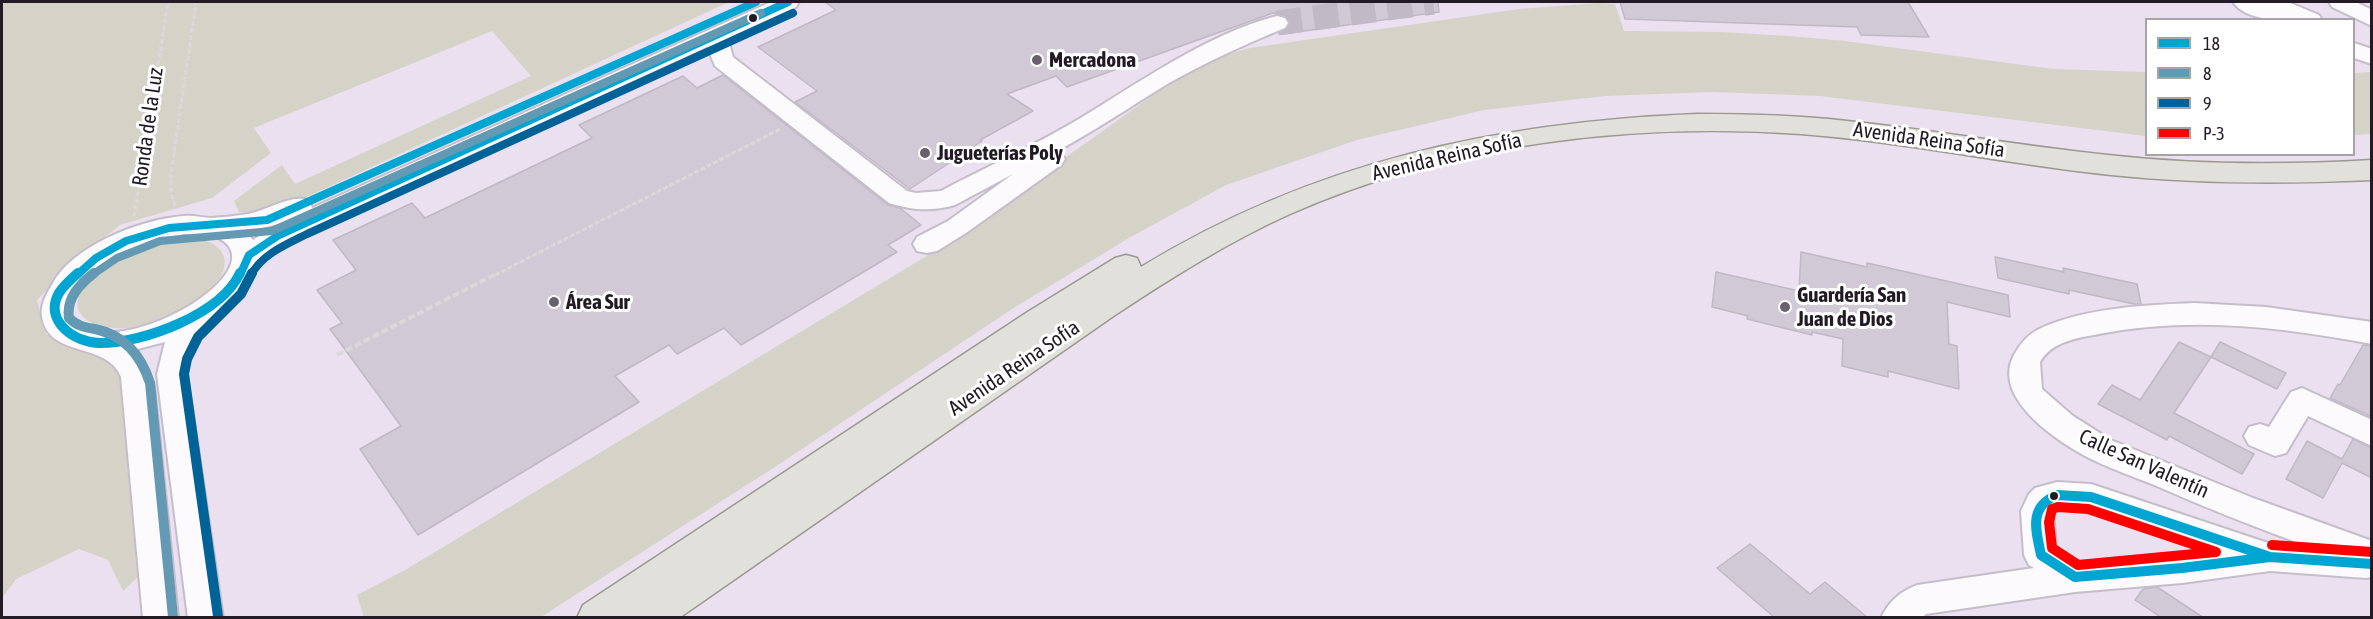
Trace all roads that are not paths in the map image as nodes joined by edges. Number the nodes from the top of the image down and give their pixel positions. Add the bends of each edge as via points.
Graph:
1 (756, 2) edge
2 (788, 2) edge
3 (2244, 2) edge
4 (2271, 2) edge
5 (2340, 2) edge
6 (2280, 18) edge
7 (2307, 18) edge
8 (2372, 19) edge
9 (1277, 23) tunnel mouth
10 (723, 31) junction
11 (2355, 38) edge
12 (2372, 45) edge
13 (2355, 50) edge
14 (2372, 57) edge
15 (1085, 126) junction
16 (2145, 152) edge
17 (2372, 152) edge
18 (2355, 153) edge
19 (2372, 170) edge
20 (413, 172) junction
21 (452, 179) dead end
22 (134, 218) road end
23 (215, 226) junction
24 (927, 244) dead end
25 (114, 246) junction
26 (246, 259) junction
27 (203, 311) junction
28 (2372, 333) edge
29 (100, 343) junction
30 (2372, 434) edge
31 (2260, 436) dead end
32 (2372, 556) edge
33 (2270, 557) junction
34 (2372, 564) edge
35 (2075, 577) junction
36 (161, 618) edge
37 (206, 618) edge
38 (597, 618) edge
39 (646, 618) edge
40 (1898, 618) edge

1 - 23 street via 284,213 243,225
2 - 10 street
3 - 6 street
4 - 7 street
5 - 8 street
9 - 15 street via 1170,73
10 - 15 street via 718,44 723,61 898,197 916,202 946,199
10 - 20 street via 469,158
11 - 12 street
13 - 14 street
15 - 24 street via 1064,150
16 - 38 main road, Avenida Reina Sofía via 1873,117 1744,109 1657,110 1571,115 1486,128 1340,164 1267,192 1146,253
17 - 18 main road
19 - 39 main road, Avenida Reina Sofía via 2279,173 2144,168 1890,133 1754,123 1583,130 1429,157 1282,206 1164,267
20 - 21 street via 439,173
20 - 26 street via 279,235
22 - 25 street
23 - 25 street via 179,216 161,229
23 - 26 street via 239,238
25 - 29 street via 75,275 55,306 56,320 65,332
26 - 27 street via 233,285
27 - 29 street via 141,338
27 - 37 street via 179,338 172,374
28 - 32 street, Calle San Valentín via 2252,316 2123,317 2052,333 2035,346 2024,364 2028,394 2062,425 2100,449 2241,508
29 - 36 street via 125,356 134,368 139,386
30 - 31 street via 2302,400 2276,444
33 - 34 street
33 - 35 street
33 - 35 street via 2091,497 2050,495 2038,504 2035,517 2041,555
35 - 40 street via 1917,600

